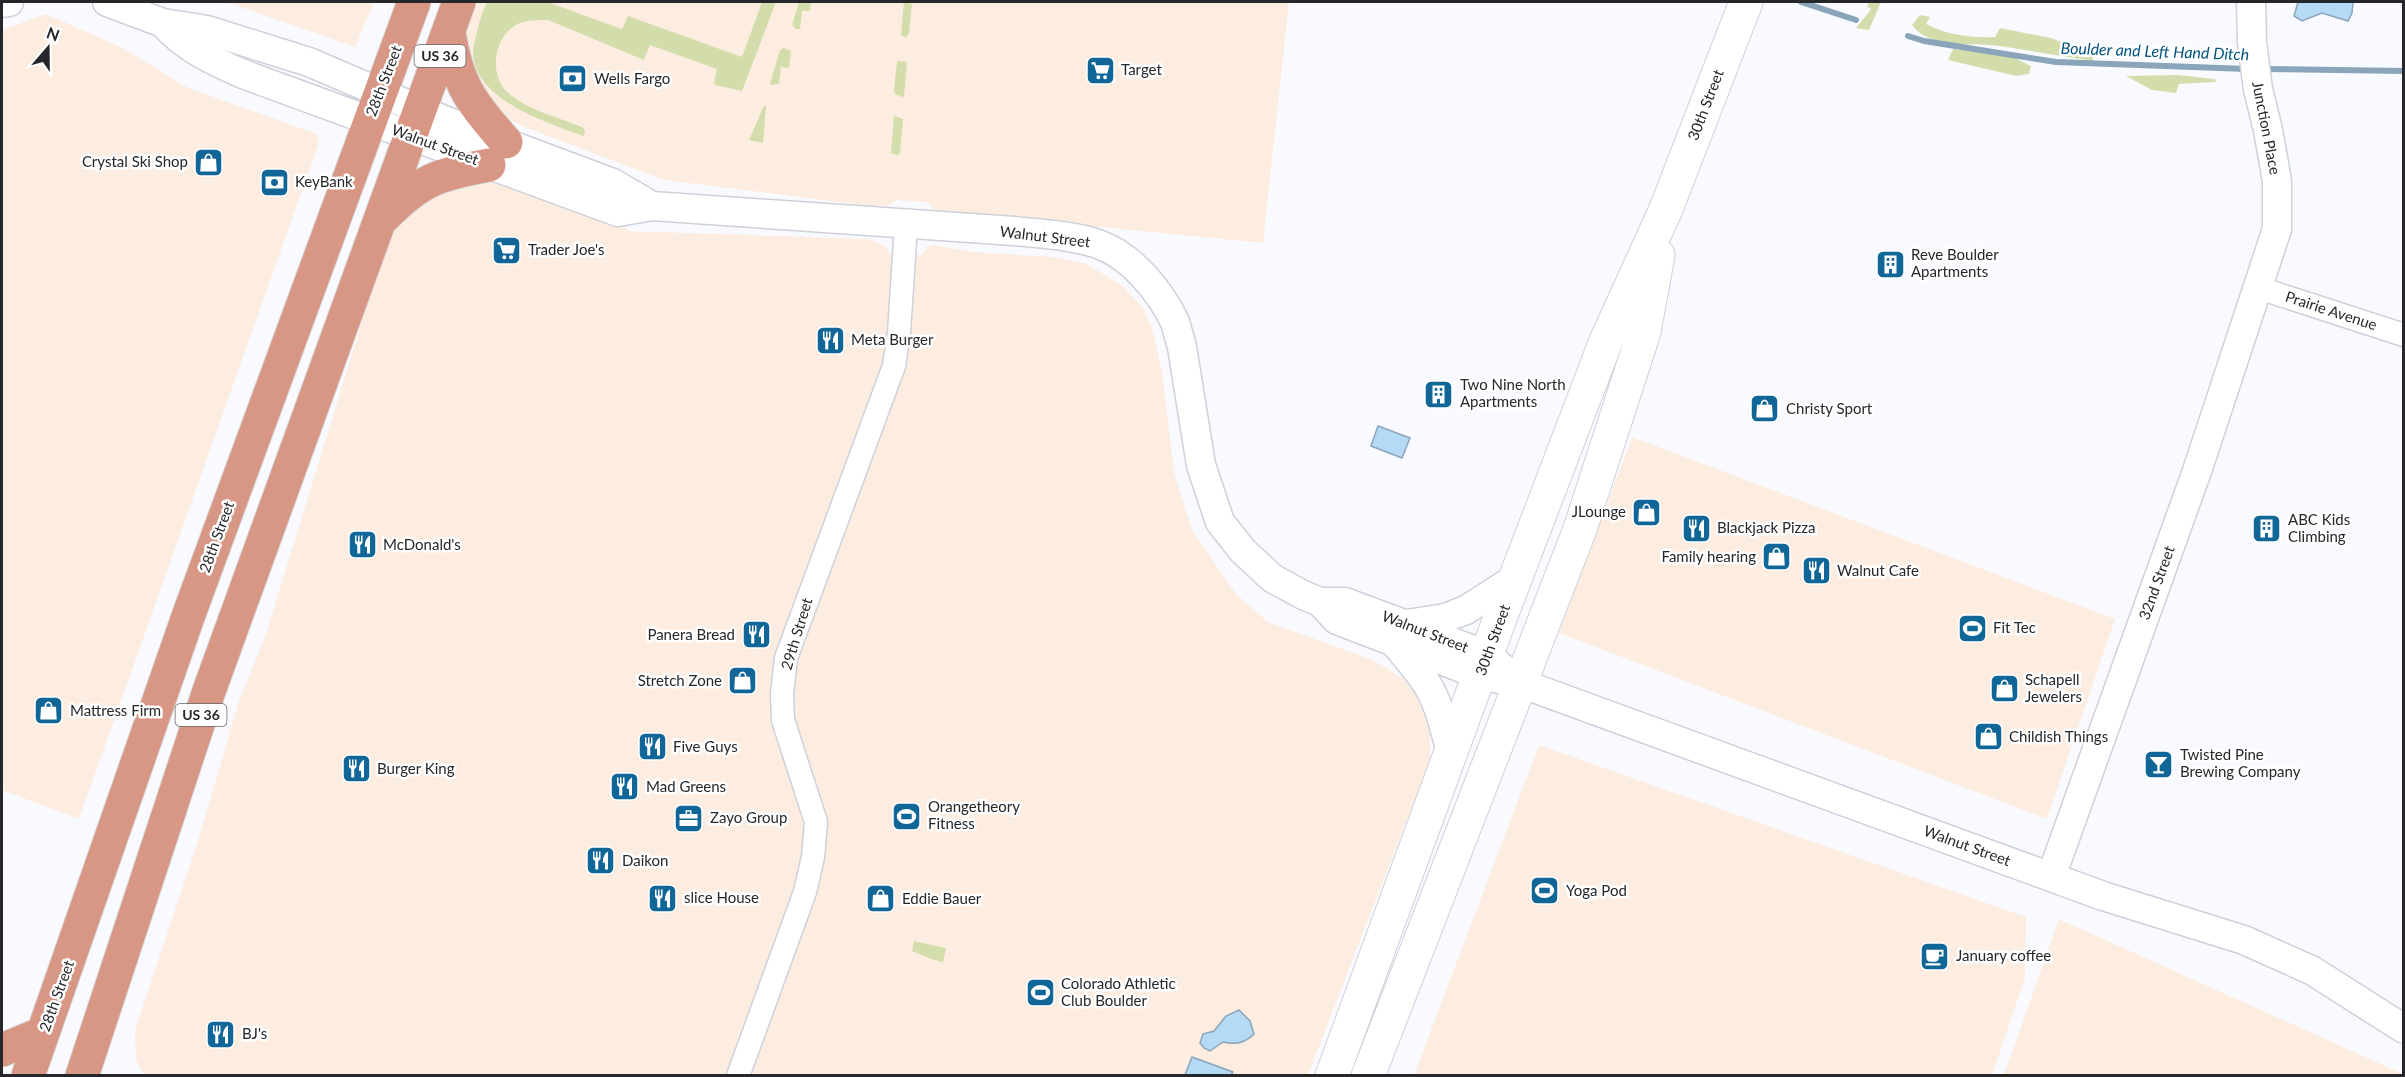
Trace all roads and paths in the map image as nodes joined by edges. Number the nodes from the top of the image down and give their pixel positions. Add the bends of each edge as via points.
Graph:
1 (9, 2) edge
2 (107, 2) edge
3 (414, 2) edge
4 (1746, 2) edge
5 (2251, 2) edge
6 (2, 3) edge
7 (454, 16) edge
8 (374, 107) junction
9 (415, 123) junction
10 (497, 153) junction
11 (1666, 209) junction
12 (379, 223) junction
13 (906, 225) junction
14 (2259, 288) junction
15 (2403, 335) edge
16 (1516, 578) junction
17 (1401, 634) junction
18 (1483, 665) junction
19 (1520, 683) junction
20 (1451, 752) junction
21 (2051, 877) junction
22 (2403, 1029) edge
23 (43, 1033) junction
24 (92, 1044) junction
25 (2, 1050) edge
26 (28, 1076) edge
27 (82, 1076) edge
28 (109, 1076) edge
29 (738, 1076) edge
30 (1332, 1076) edge
31 (1368, 1076) edge

1 - 6 street
2 - 8 street, Walnut Street via 163,23 187,46 216,62
3 - 8 highway, 28th Street / US 36
4 - 11 main road, 30th Street
5 - 14 street, Junction Place via 2258,89 2272,152 2277,206 2277,229
7 - 9 highway, US 36
7 - 10 highway via 456,70
8 - 9 street, Walnut Street
8 - 23 highway, 28th Street / US 36 via 197,592
9 - 10 street, Walnut Street
9 - 12 highway, US 36
10 - 12 highway via 432,178 408,194
10 - 13 street, Walnut Street via 614,183 652,206
11 - 16 main road, 30th Street via 1606,341
11 - 19 main road, 30th Street via 1644,332 1587,510
12 - 24 highway, US 36 via 209,691
13 - 17 street, Walnut Street via 1072,237 1100,244 1129,262 1157,292 1177,326 1201,465 1220,522 1229,536 1258,567 1283,584 1320,602 1346,602
13 - 29 street, 29th Street via 894,366 786,658 783,720 816,822 813,857 805,892
14 - 15 street, Prairie Avenue
14 - 21 street, 32nd Street
16 - 17 street via 1466,610
16 - 18 main road, 30th Street
17 - 18 street, Walnut Street
17 - 20 street via 1433,696
18 - 19 street, Walnut Street
18 - 20 main road, 30th Street
19 - 21 street, Walnut Street
19 - 31 main road, 30th Street
20 - 30 main road, 30th Street
21 - 22 street, Walnut Street via 2244,940 2313,971
23 - 25 highway
23 - 26 highway, 28th Street / US 36
24 - 27 highway, US 36
24 - 28 highway

